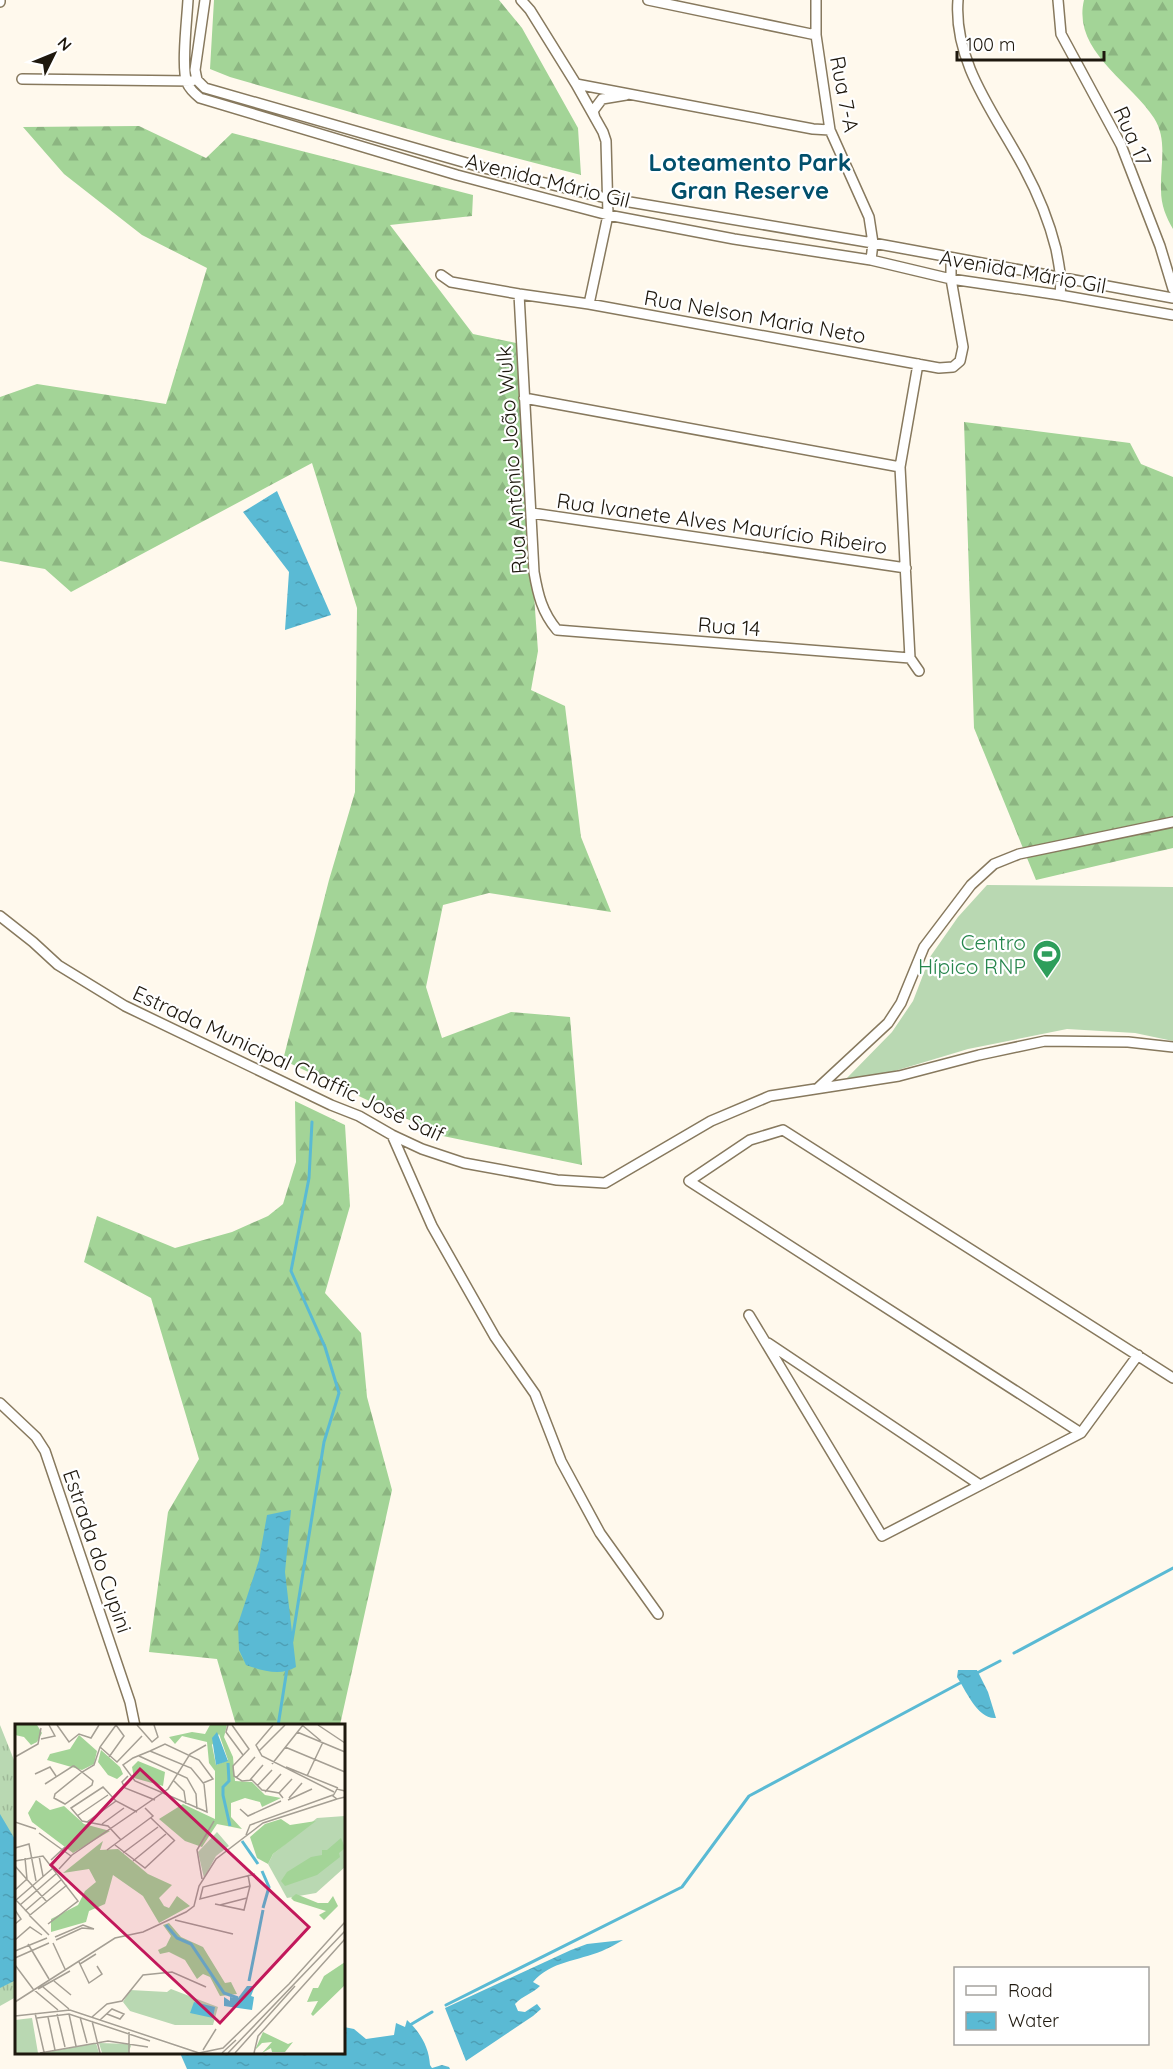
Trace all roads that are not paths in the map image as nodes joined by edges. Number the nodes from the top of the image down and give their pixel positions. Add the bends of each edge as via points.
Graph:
1 (188, 0) edge
2 (205, 0) edge
3 (521, 0) edge
4 (648, 0) edge
5 (816, 0) edge
6 (957, 0) edge
7 (1058, 0) edge
8 (530, 5) edge
9 (816, 35) junction
10 (22, 79) dead end
11 (197, 80) junction
12 (186, 82) junction
13 (576, 84) junction
14 (634, 94) junction
15 (272, 108) junction
16 (595, 118) junction
17 (269, 119) junction
18 (830, 130) junction
19 (359, 133) junction
20 (356, 145) junction
21 (484, 168) junction
22 (480, 182) junction
23 (606, 198) junction
24 (608, 215) junction
25 (737, 220) junction
26 (734, 239) junction
27 (873, 243) junction
28 (951, 258) junction
29 (871, 260) junction
30 (441, 275) dead end
31 (1062, 277) junction
32 (951, 279) junction
33 (1173, 289) edge
34 (519, 294) junction
35 (1060, 295) junction
36 (1173, 298) edge
37 (589, 304) junction
38 (1173, 315) edge
39 (918, 364) junction
40 (524, 398) junction
41 (900, 467) junction
42 (532, 513) junction
43 (906, 568) junction
44 (550, 621) joint
45 (909, 658) junction
46 (920, 671) dead end
47 (1173, 822) edge
48 (0, 915) edge
49 (1173, 1047) edge
50 (818, 1088) junction
51 (392, 1135) junction
52 (748, 1315) dead end
53 (764, 1340) junction
54 (1138, 1355) junction
55 (1173, 1378) edge
56 (0, 1403) edge
57 (1081, 1433) junction
58 (980, 1485) junction
59 (658, 1614) dead end
60 (135, 1724) edge

1 - 12 street
2 - 11 street
3 - 8 street
4 - 9 street
5 - 9 street, Rua 7-A
6 - 31 street via 956,18 968,66 1041,202
7 - 33 street, Rua 17 via 1061,34 1121,145
8 - 13 street
9 - 18 street, Rua 7-A
10 - 12 street
11 - 12 street
11 - 15 street, Avenida Mário Gil via 205,88
12 - 17 street, Avenida Mário Gil via 200,98
13 - 14 street
13 - 16 street
14 - 16 street via 602,99 593,111
14 - 18 street
15 - 17 street
15 - 19 street, Avenida Mário Gil
16 - 23 street via 606,141
17 - 20 street, Avenida Mário Gil
18 - 27 street, Rua 7-A via 868,218
19 - 20 street
19 - 21 street, Avenida Mário Gil
20 - 22 street, Avenida Mário Gil
21 - 22 street
21 - 23 street, Avenida Mário Gil
22 - 24 street, Avenida Mário Gil
23 - 24 street
23 - 25 street, Avenida Mário Gil
24 - 26 street, Avenida Mário Gil
24 - 37 street
25 - 26 street
25 - 27 street, Avenida Mário Gil
26 - 29 street, Avenida Mário Gil
27 - 28 street, Avenida Mário Gil
27 - 29 street, Rua 7-A
28 - 31 street, Avenida Mário Gil
28 - 32 street, Rua Nelson Maria Neto
29 - 32 street, Avenida Mário Gil
30 - 34 street, Rua Nelson Maria Neto via 452,282
31 - 35 street
31 - 36 street, Avenida Mário Gil
32 - 35 street, Avenida Mário Gil
32 - 39 street, Rua Nelson Maria Neto via 963,347 960,361 953,367 939,368
34 - 37 street, Rua Nelson Maria Neto
34 - 40 street, Rua Antônio João Wulk
35 - 38 street, Avenida Mário Gil
37 - 39 street, Rua Nelson Maria Neto
39 - 41 street
40 - 41 street
40 - 42 street, Rua Antônio João Wulk
41 - 43 street
42 - 43 street, Rua lvanete Alves Maurício Ribeiro
42 - 44 street, Rua Antônio João Wulk via 534,573 540,602
43 - 45 street
44 - 45 street, Rua 14 via 557,630 577,633
45 - 46 street
47 - 50 street via 1019,854 994,864 970,885 924,947 901,1003 888,1023
48 - 51 street, Estrada Municipal Chaffic José Saif via 58,965 125,1006
49 - 50 street, Estrada Municipal Chaffic José Saif via 1045,1041 899,1076
50 - 51 street, Estrada Municipal Chaffic José Saif via 770,1096 711,1122 605,1183 556,1180 464,1163
51 - 59 street via 432,1226 495,1337 535,1394 561,1461 600,1533
52 - 53 street
53 - 58 street
53 - 58 street via 882,1536
54 - 55 street
54 - 57 street
54 - 57 street via 783,1130 750,1140 689,1181
56 - 60 street, Estrada do Cupini via 36,1437 45,1452
57 - 58 street

